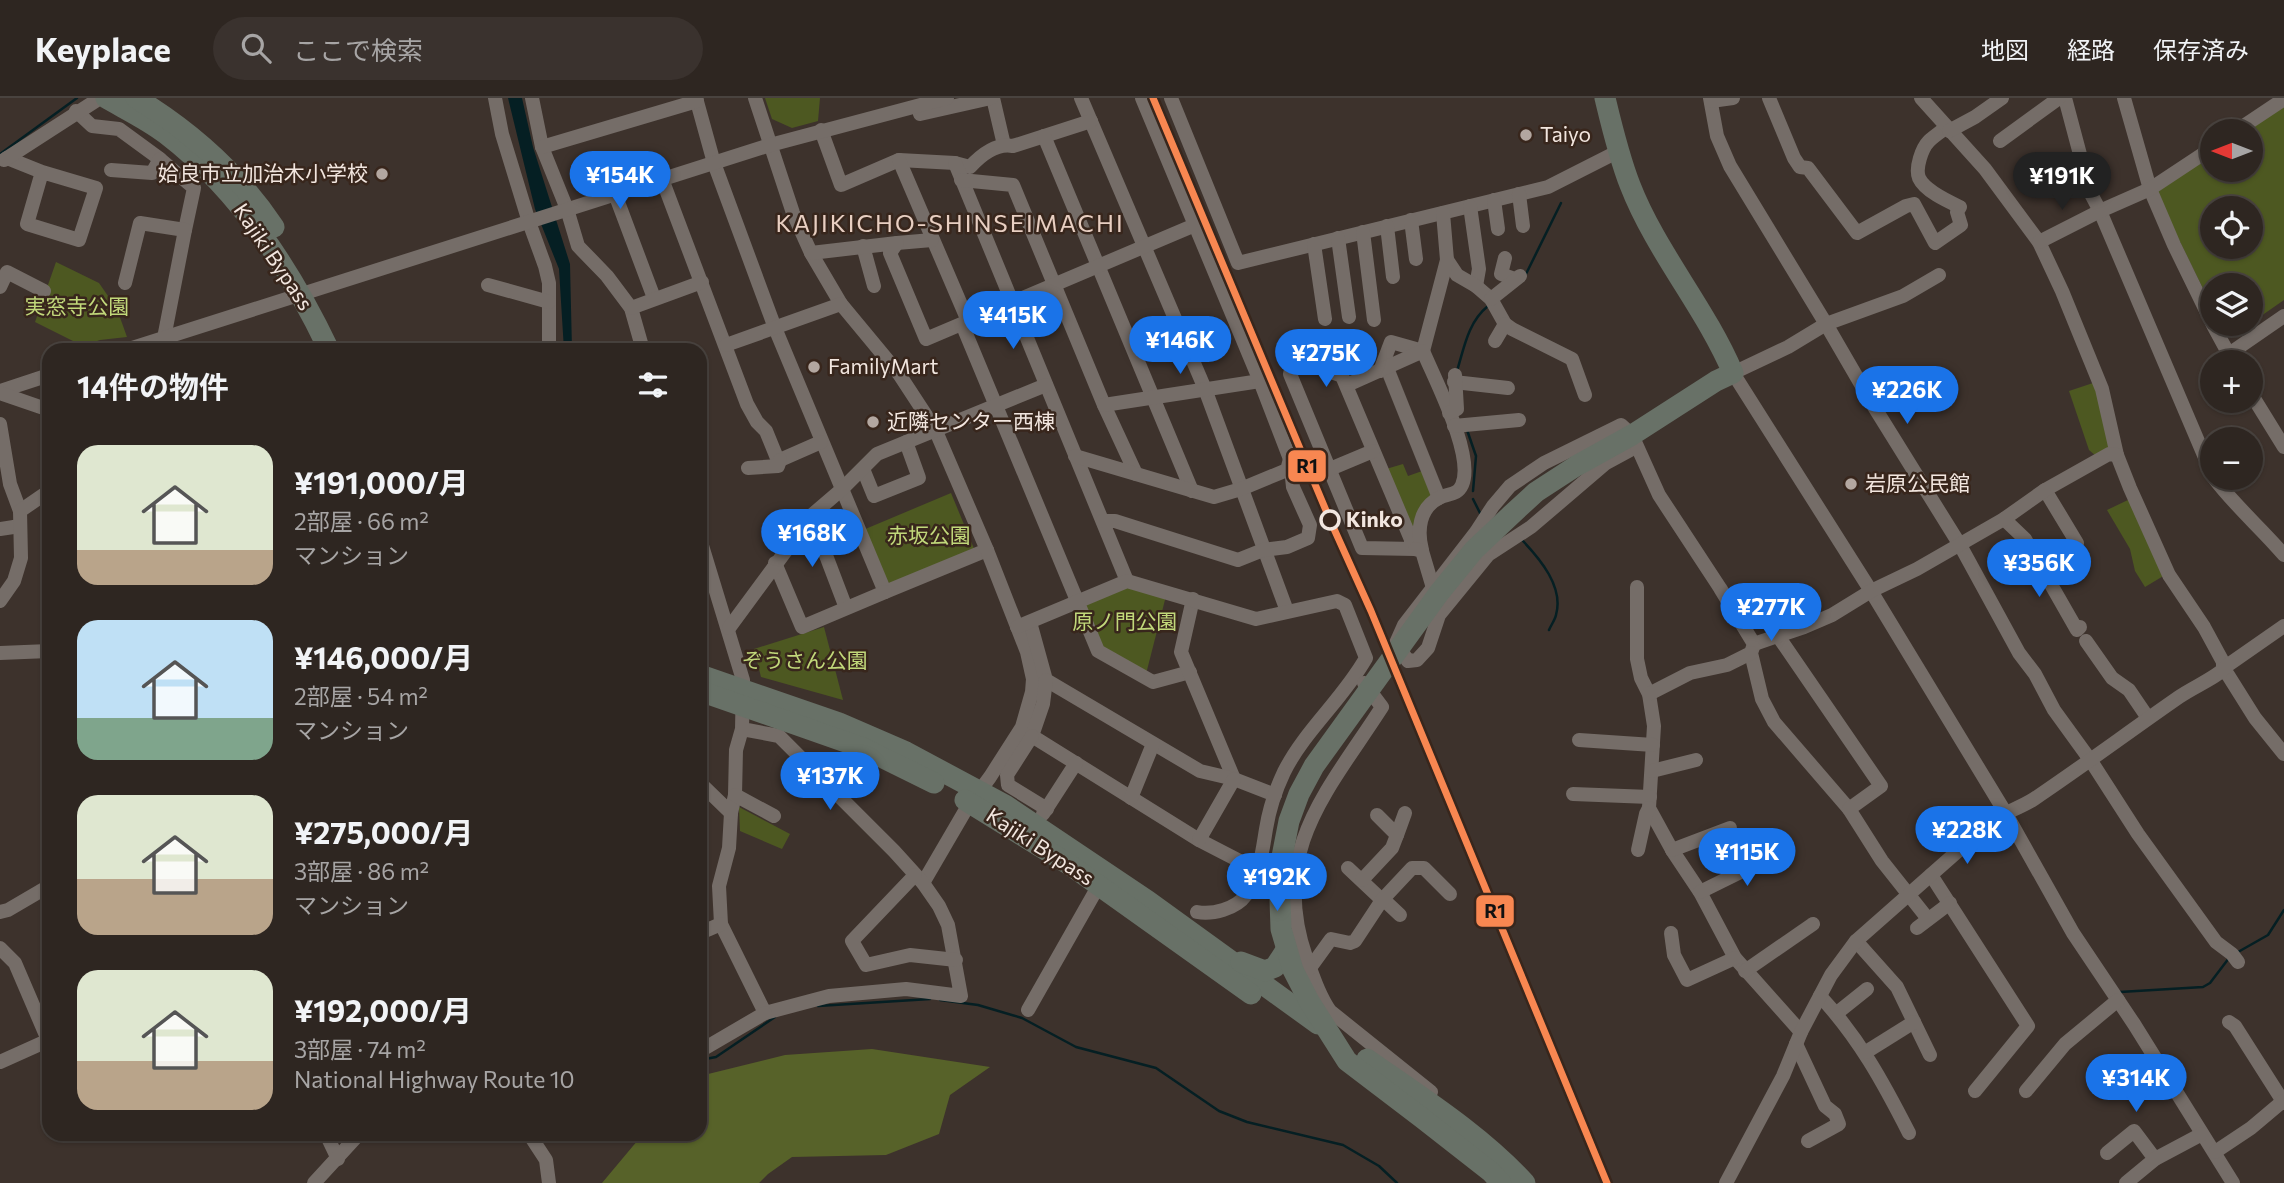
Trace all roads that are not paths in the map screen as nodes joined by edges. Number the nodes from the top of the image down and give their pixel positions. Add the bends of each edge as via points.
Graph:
1 (100, 98) edge
2 (106, 98) edge
3 (136, 98) edge
4 (495, 98) edge
5 (532, 98) edge
6 (755, 98) edge
7 (947, 98) edge
8 (992, 98) edge
9 (1081, 98) edge
10 (1142, 98) edge
11 (1171, 98) edge
12 (1605, 98) edge
13 (1733, 98) edge
14 (1769, 98) edge
15 (1922, 98) edge
16 (2002, 98) edge
17 (2059, 98) edge
18 (2065, 98) edge
19 (2124, 98) edge
20 (1710, 99) edge
21 (2284, 99) edge
22 (696, 100) edge
23 (903, 103) edge
24 (76, 111) junction
25 (866, 118) junction
26 (2254, 119) edge
27 (1091, 121) junction
28 (1948, 129) junction
29 (821, 130) junction
30 (1044, 136) junction
31 (2000, 141) dead end
32 (770, 145) junction
33 (1004, 145) junction
34 (542, 147) junction
35 (1619, 151) junction
36 (2200, 156) edge
37 (160, 159) junction
38 (4, 160) edge
39 (900, 160) junction
40 (714, 163) junction
41 (955, 163) junction
42 (111, 170) dead end
43 (42, 172) junction
44 (662, 179) junction
45 (961, 180) junction
46 (2150, 189) junction
47 (615, 194) junction
48 (1519, 194) junction
49 (1494, 200) junction
50 (1471, 206) junction
51 (564, 210) junction
52 (2100, 211) junction
53 (1443, 213) junction
54 (531, 220) junction
55 (1411, 220) junction
56 (1195, 225) junction
57 (1387, 226) junction
58 (1523, 226) dead end
59 (1498, 229) dead end
60 (185, 230) junction
61 (1363, 232) junction
62 (1338, 238) junction
63 (932, 240) junction
64 (897, 243) junction
65 (2039, 243) junction
66 (1314, 244) junction
67 (863, 246) junction
68 (1144, 247) junction
69 (811, 253) junction
70 (1505, 258) dead end
71 (1416, 259) dead end
72 (1447, 260) junction
73 (1099, 266) junction
74 (1939, 275) dead end
75 (1393, 277) dead end
76 (702, 282) junction
77 (125, 283) dead end
78 (488, 285) dead end
79 (1055, 285) junction
80 (874, 286) dead end
81 (1476, 286) junction
82 (0, 287) edge
83 (44, 291) dead end
84 (307, 292) junction
85 (654, 298) junction
86 (1491, 299) junction
87 (549, 303) junction
88 (1012, 303) junction
89 (841, 304) junction
90 (631, 308) junction
91 (2284, 316) edge
92 (1349, 317) dead end
93 (1325, 319) dead end
94 (1374, 320) dead end
95 (965, 322) junction
96 (1505, 324) junction
97 (1826, 324) junction
98 (775, 328) junction
99 (1495, 341) dead end
100 (164, 343) edge
101 (167, 343) edge
102 (327, 343) edge
103 (340, 343) edge
104 (549, 343) edge
105 (641, 343) edge
106 (726, 345) junction
107 (2227, 350) edge
108 (2241, 350) edge
109 (1423, 351) junction
110 (1383, 370) junction
111 (1733, 373) junction
112 (42, 377) edge
113 (1260, 381) junction
114 (1046, 385) junction
115 (1348, 385) junction
116 (1508, 388) dead end
117 (1205, 389) junction
118 (0, 392) edge
119 (1585, 395) dead end
120 (1153, 398) junction
121 (1104, 405) junction
122 (997, 406) junction
123 (42, 408) edge
124 (2263, 413) edge
125 (1451, 419) junction
126 (1519, 420) dead end
127 (0, 424) edge
128 (935, 429) junction
129 (1632, 435) junction
130 (821, 442) junction
131 (906, 442) junction
132 (2, 446) edge
133 (2200, 446) edge
134 (2284, 447) edge
135 (1373, 451) junction
136 (1075, 456) junction
137 (2117, 456) junction
138 (1290, 459) junction
139 (780, 460) junction
140 (748, 468) dead end
141 (863, 469) junction
142 (1330, 469) junction
143 (1136, 474) junction
144 (1241, 489) junction
145 (841, 490) junction
146 (2045, 490) junction
147 (2223, 490) edge
148 (1192, 491) junction
149 (42, 498) edge
150 (1439, 498) junction
151 (811, 516) junction
152 (20, 518) junction
153 (2004, 519) junction
154 (1103, 521) junction
155 (0, 529) edge
156 (2077, 544) dead end
157 (1959, 545) junction
158 (987, 550) junction
159 (1263, 550) junction
160 (1419, 550) junction
161 (2284, 555) edge
162 (707, 561) edge
163 (775, 563) junction
164 (1127, 581) junction
165 (1637, 587) dead end
166 (1433, 588) junction
167 (1871, 591) junction
168 (885, 592) junction
169 (1193, 599) junction
170 (0, 601) edge
171 (1077, 601) junction
172 (846, 608) junction
173 (1287, 611) junction
174 (1024, 624) junction
175 (2284, 626) edge
176 (2080, 627) dead end
177 (729, 628) junction
178 (1778, 636) junction
179 (2086, 641) dead end
180 (1752, 648) junction
181 (42, 651) edge
182 (0, 653) edge
183 (2223, 671) junction
184 (1190, 672) junction
185 (1357, 673) junction
186 (707, 679) edge
187 (1046, 680) junction
188 (707, 692) edge
189 (1649, 694) junction
190 (742, 698) junction
191 (2148, 718) junction
192 (742, 729) junction
193 (1032, 736) junction
194 (1579, 740) dead end
195 (1153, 744) junction
196 (1653, 745) junction
197 (2284, 754) edge
198 (1696, 761) dead end
199 (2091, 761) junction
200 (1076, 763) junction
201 (1652, 771) junction
202 (1234, 779) junction
203 (707, 790) edge
204 (1573, 794) dead end
205 (735, 795) junction
206 (1275, 795) junction
207 (975, 797) junction
208 (1131, 797) junction
209 (1650, 803) junction
210 (1849, 809) junction
211 (2005, 812) junction
212 (731, 813) junction
213 (1405, 813) dead end
214 (1377, 815) dead end
215 (774, 816) dead end
216 (1042, 817) junction
217 (1730, 828) dead end
218 (1397, 835) junction
219 (1199, 840) junction
220 (1639, 850) dead end
221 (1672, 850) junction
222 (1779, 853) dead end
223 (1348, 868) dead end
224 (1259, 871) junction
225 (1931, 875) junction
226 (919, 879) junction
227 (1362, 880) junction
228 (1099, 885) junction
229 (42, 890) edge
230 (1700, 892) junction
231 (1450, 894) dead end
232 (1908, 894) junction
233 (1382, 900) junction
234 (1950, 902) junction
235 (0, 912) edge
236 (1197, 912) dead end
237 (1400, 915) dead end
238 (721, 923) junction
239 (1813, 924) dead end
240 (707, 930) edge
241 (1671, 933) dead end
242 (1856, 942) junction
243 (0, 948) edge
244 (1286, 950) junction
245 (1220, 953) junction
246 (1735, 958) junction
247 (956, 960) junction
248 (2238, 962) dead end
249 (1310, 968) junction
250 (1745, 971) junction
251 (1867, 989) dead end
252 (1820, 996) junction
253 (2118, 1000) junction
254 (1028, 1010) dead end
255 (765, 1013) junction
256 (1837, 1013) junction
257 (1914, 1022) junction
258 (2229, 1022) dead end
259 (42, 1024) edge
260 (1330, 1033) junction
261 (1798, 1038) junction
262 (42, 1043) edge
263 (707, 1047) edge
264 (1866, 1052) junction
265 (1930, 1055) dead end
266 (0, 1062) edge
267 (1348, 1062) junction
268 (2278, 1081) edge
269 (1975, 1090) dead end
270 (2026, 1091) dead end
271 (2283, 1102) edge
272 (1432, 1112) junction
273 (1909, 1133) dead end
274 (2202, 1134) junction
275 (329, 1141) edge
276 (353, 1141) edge
277 (534, 1141) edge
278 (1808, 1141) dead end
279 (2215, 1152) junction
280 (2107, 1153) dead end
281 (338, 1159) junction
282 (2155, 1159) junction
283 (314, 1183) edge
284 (549, 1183) edge
285 (1501, 1183) edge
286 (1525, 1183) edge
287 (1727, 1183) edge
288 (2126, 1183) edge
289 (2233, 1183) edge

1 - 24 street
2 - 84 highway, Kajiki Bypass via 164,132 220,183
3 - 84 highway, Kajiki Bypass via 171,119 229,170 257,202
4 - 54 street
5 - 34 street
6 - 32 street
7 - 23 street
8 - 25 street via 906,117
8 - 33 street
9 - 27 street
10 - 56 street
11 - 66 street via 1238,263
12 - 35 highway
13 - 20 street
14 - 28 street via 1794,158 1800,167 1808,168 1857,233 1914,204 1935,243 1961,225 1959,207 1934,192 1919,175 1927,142
15 - 28 street
16 - 28 street
17 - 31 street
18 - 52 street via 2090,192
19 - 46 street
20 - 97 street via 1717,136 1730,166
21 - 26 street
22 - 34 street
22 - 40 street
23 - 25 street
24 - 37 street via 92,126 119,129
24 - 38 street
25 - 29 street
27 - 30 street
27 - 68 street
28 - 65 street via 1985,169
29 - 32 street
29 - 39 street via 841,185
30 - 33 street
30 - 73 street
32 - 40 street
32 - 69 street
33 - 41 street via 970,167
34 - 51 street
35 - 48 street via 1548,187
35 - 111 highway via 1651,227 1720,341
36 - 46 street
37 - 42 street via 152,173
37 - 60 street via 194,188
38 - 43 street
39 - 41 street
39 - 63 street
40 - 44 street
40 - 98 street
41 - 45 street
43 - 43 street via 96,188 79,240 27,224
44 - 47 street
44 - 76 street
45 - 79 street via 1013,185
45 - 88 street
46 - 52 street
46 - 107 street
47 - 51 street
47 - 85 street
48 - 49 street
48 - 58 street
49 - 50 street
49 - 59 street
50 - 53 street
50 - 81 street via 1479,269
51 - 54 street
51 - 90 street via 578,246
52 - 65 street
52 - 133 street
53 - 55 street
53 - 72 street
54 - 84 street
54 - 87 street via 549,283
55 - 57 street
55 - 71 street
56 - 68 street
56 - 113 street
57 - 61 street
57 - 75 street
60 - 77 street via 140,223
60 - 100 street
61 - 62 street
61 - 94 street
62 - 66 street
62 - 92 street
63 - 64 street
63 - 95 street
64 - 67 street
64 - 95 street via 890,253 926,339
65 - 137 street via 2102,389
66 - 93 street
67 - 69 street
67 - 80 street
68 - 73 street
68 - 117 street
69 - 89 street
70 - 86 street via 1501,274 1518,278
72 - 81 street via 1457,275
72 - 109 street
73 - 79 street
73 - 120 street
74 - 97 street via 1903,296
76 - 85 street
76 - 106 street
78 - 87 street
79 - 88 street
79 - 121 street
81 - 86 street
82 - 83 street via 7,272
84 - 101 street
84 - 102 highway, Kajiki Bypass
84 - 103 highway, Kajiki Bypass
85 - 90 street
86 - 96 street
87 - 104 street
88 - 95 street
88 - 114 street
89 - 98 street
89 - 128 street via 900,374
90 - 105 street
91 - 108 street
95 - 122 street
96 - 99 street
96 - 119 street via 1572,359
97 - 111 street
97 - 157 street
98 - 106 street
98 - 130 street
106 - 139 street via 747,404
109 - 110 street
109 - 110 street via 1391,342
109 - 125 street
110 - 115 street
110 - 150 street
111 - 129 highway
111 - 167 street
112 - 118 street
113 - 117 street
113 - 138 street
114 - 122 street
114 - 136 street
115 - 135 street
115 - 142 street via 1342,376 1306,363 1292,365 1290,374
116 - 125 street via 1454,378 1457,409
117 - 120 street
117 - 144 street
118 - 123 street
120 - 121 street
120 - 148 street
121 - 143 street
122 - 128 street
122 - 171 street
124 - 134 street
125 - 126 street via 1470,424
125 - 150 street via 1465,474 1453,495
127 - 132 street
128 - 131 street
128 - 158 street
129 - 166 street via 1621,425 1544,463 1510,486
129 - 166 street via 1630,450 1606,463 1531,527 1488,555 1439,615 1427,648 1417,660 1408,661 1395,643
129 - 180 street via 1660,495
129 - 244 highway via 1536,492 1474,550 1314,766 1289,821 1279,872
130 - 139 street
130 - 145 street
131 - 141 street via 877,454
131 - 141 street via 919,478 874,496
132 - 152 street
135 - 142 street
135 - 160 street
136 - 143 street
136 - 154 street
137 - 146 street via 2109,454
137 - 183 street via 2169,575 2204,627 2223,662
138 - 144 street via 1287,470
138 - 159 street via 1293,487 1310,525 1308,538
139 - 140 street via 778,466
141 - 145 street
142 - 160 street via 1362,548
143 - 148 street
144 - 148 street via 1214,497
144 - 159 street
145 - 151 street
145 - 168 street
146 - 153 street
146 - 156 street
147 - 161 street
149 - 152 street
150 - 160 street via 1423,512
151 - 163 street
151 - 172 street
152 - 155 street
152 - 170 street via 21,558 14,581
153 - 157 street
153 - 176 street via 2025,539 2077,630
154 - 159 street via 1238,560
154 - 164 street
157 - 167 street
157 - 199 street via 2053,710
158 - 168 street
158 - 174 street
159 - 173 street
160 - 166 street
162 - 177 street
163 - 172 street via 802,627
163 - 177 street
164 - 169 street
164 - 171 street
165 - 189 street via 1636,659
167 - 178 street via 1832,615
167 - 211 street
168 - 172 street
169 - 173 street via 1256,619
169 - 184 street via 1181,652
171 - 174 street
171 - 184 street via 1098,651 1153,682
173 - 185 street via 1337,601 1345,605 1366,658
174 - 187 street
174 - 207 street via 1033,679 1029,707
175 - 183 street
177 - 190 street via 743,680
178 - 180 street
178 - 210 street via 1881,786
179 - 191 street
180 - 189 street via 1727,665 1690,673
180 - 210 street via 1762,699 1774,722
181 - 182 street
183 - 191 street
183 - 197 street
184 - 202 street
185 - 206 street via 1304,741
185 - 249 street via 1382,707 1323,794 1301,847 1294,905
186 - 190 highway, Kajiki Bypass
187 - 193 street
187 - 195 street
188 - 190 highway, Kajiki Bypass
189 - 196 street
190 - 192 street
190 - 207 highway, Kajiki Bypass
191 - 199 street
192 - 205 street via 736,750
192 - 226 street via 779,736
193 - 200 street
193 - 216 street via 1007,775 1008,785
194 - 196 street
195 - 202 street via 1200,771
195 - 208 street
196 - 201 street
198 - 201 street
199 - 211 street via 2019,809
199 - 248 street via 2216,942
200 - 208 street
200 - 216 street
201 - 209 street
202 - 206 street
202 - 219 street
203 - 212 street
204 - 209 street
205 - 212 street
205 - 215 street
206 - 224 street
207 - 216 highway, Kajiki Bypass
207 - 226 street
207 - 228 highway, Kajiki Bypass
208 - 219 street
209 - 220 street
209 - 221 street
210 - 232 street
211 - 225 street
211 - 253 street via 2073,933
212 - 238 street via 729,848 719,886
213 - 218 street
214 - 218 street
216 - 245 highway, Kajiki Bypass
217 - 221 street
218 - 227 street via 1392,848
219 - 224 street
221 - 230 street
222 - 230 street
223 - 227 street
224 - 236 street via 1237,904 1205,914
225 - 232 street
225 - 234 street
226 - 247 street via 948,925
226 - 247 street via 852,940 866,965 910,955
227 - 233 street
228 - 254 street
228 - 267 highway, Kajiki Bypass
229 - 235 street
230 - 246 street
231 - 233 street via 1424,869 1412,868
232 - 234 street via 1923,924
232 - 242 street
233 - 237 street
233 - 249 street via 1355,941 1331,939
234 - 269 street via 2028,1026
238 - 240 street
238 - 255 street
239 - 250 street
241 - 246 street via 1674,955 1687,980
242 - 252 street
242 - 257 street via 1896,987
243 - 259 street via 15,962
244 - 245 highway via 1275,967 1265,971
244 - 260 highway via 1300,985
245 - 260 highway, Kajiki Bypass
246 - 250 street
247 - 255 street via 961,996 906,989 829,996
249 - 272 street via 1330,1011 1448,1104
250 - 261 street
251 - 256 street
252 - 256 street
252 - 261 street
253 - 270 street via 2066,1044
253 - 274 street
255 - 263 street
256 - 264 street
257 - 264 street
257 - 265 street
258 - 268 street
260 - 267 highway
260 - 272 highway, Kajiki Bypass
261 - 278 street via 1825,1105 1839,1124
261 - 287 street
262 - 266 street
264 - 273 street
267 - 272 highway, Kajiki Bypass
268 - 271 street
271 - 279 street
272 - 285 highway
272 - 286 highway
274 - 279 street
274 - 282 street
275 - 281 street
276 - 281 street
277 - 284 street via 546,1160
279 - 289 street
280 - 282 street via 2134,1131
281 - 283 street
282 - 288 street

